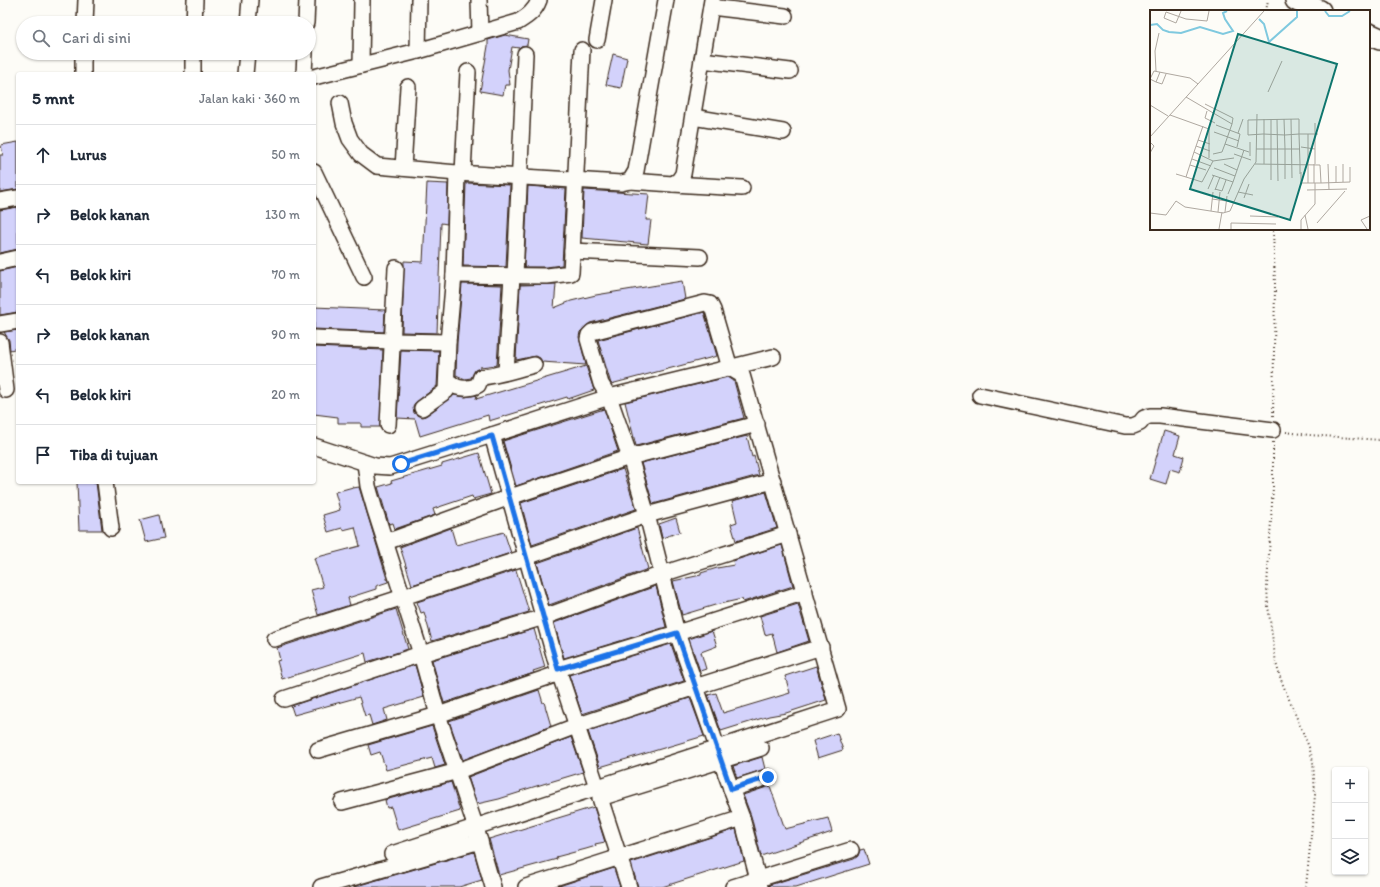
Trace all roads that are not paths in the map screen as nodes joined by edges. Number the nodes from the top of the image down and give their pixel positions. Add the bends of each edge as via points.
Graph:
1 (86, 0) edge
2 (195, 0) edge
3 (250, 0) edge
4 (307, 0) edge
5 (362, 0) edge
6 (419, 0) edge
7 (479, 0) edge
8 (539, 0) edge
9 (604, 0) edge
10 (666, 0) edge
11 (1296, 0) edge
12 (712, 4) edge
13 (1318, 10) edge
14 (85, 16) edge
15 (194, 16) edge
16 (249, 16) edge
17 (306, 16) edge
18 (785, 16) dead end
19 (480, 33) junction
20 (1370, 34) edge
21 (1380, 39) edge
22 (597, 40) dead end
23 (582, 50) dead end
24 (418, 51) junction
25 (525, 54) dead end
26 (84, 60) edge
27 (193, 60) edge
28 (246, 60) edge
29 (305, 60) edge
30 (702, 60) junction
31 (361, 65) junction
32 (790, 71) dead end
33 (83, 72) edge
34 (193, 72) edge
35 (245, 72) edge
36 (304, 72) edge
37 (468, 72) dead end
38 (316, 76) edge
39 (408, 86) dead end
40 (340, 103) dead end
41 (693, 117) junction
42 (783, 132) dead end
43 (403, 168) junction
44 (460, 173) junction
45 (316, 176) edge
46 (520, 176) junction
47 (575, 180) junction
48 (630, 181) junction
49 (673, 184) junction
50 (742, 188) dead end
51 (16, 198) edge
52 (0, 201) edge
53 (572, 251) junction
54 (700, 257) dead end
55 (16, 258) edge
56 (0, 262) edge
57 (396, 268) dead end
58 (454, 275) junction
59 (513, 276) junction
60 (364, 277) dead end
61 (16, 321) edge
62 (0, 324) edge
63 (316, 338) edge
64 (392, 341) junction
65 (0, 342) edge
66 (448, 342) junction
67 (773, 357) dead end
68 (534, 365) dead end
69 (730, 368) junction
70 (506, 372) junction
71 (8, 391) edge
72 (446, 391) junction
73 (980, 395) dead end
74 (609, 397) junction
75 (422, 408) dead end
76 (388, 424) dead end
77 (756, 424) junction
78 (1273, 430) road end
79 (492, 436) junction
80 (316, 447) edge
81 (630, 457) junction
82 (365, 463) junction
83 (773, 481) junction
84 (105, 484) edge
85 (510, 497) junction
86 (647, 515) junction
87 (111, 528) dead end
88 (788, 534) junction
89 (386, 542) junction
90 (526, 557) junction
91 (662, 574) junction
92 (805, 592) junction
93 (404, 596) junction
94 (544, 616) junction
95 (677, 633) junction
96 (274, 639) dead end
97 (821, 647) junction
98 (422, 654) junction
99 (559, 671) junction
100 (695, 687) junction
101 (284, 699) dead end
102 (438, 715) junction
103 (576, 726) junction
104 (761, 748) dead end
105 (318, 750) dead end
106 (718, 754) junction
107 (458, 771) junction
108 (768, 777) dead end
109 (597, 788) junction
110 (731, 789) junction
111 (342, 802) dead end
112 (742, 818) junction
113 (478, 835) junction
114 (851, 850) dead end
115 (392, 854) dead end
116 (618, 857) junction
117 (759, 883) edge
118 (325, 887) edge
119 (493, 887) edge
120 (526, 887) edge
121 (629, 887) edge
122 (733, 887) edge

1 - 14 street
2 - 15 street
3 - 16 street
4 - 17 street
5 - 31 street
6 - 24 street
7 - 19 street
8 - 19 street via 536,8 518,22
9 - 22 street
10 - 48 street via 636,171
11 - 13 street
12 - 18 street
12 - 30 street
19 - 24 street
20 - 21 street
23 - 47 street
24 - 31 street
25 - 46 street
26 - 33 street
27 - 34 street
28 - 35 street
29 - 36 street
30 - 32 street
30 - 41 street
31 - 38 street
37 - 44 street
39 - 43 street
40 - 43 street via 350,139 361,154 377,166
41 - 42 street
41 - 49 street via 683,174 680,180
43 - 44 street
44 - 46 street
44 - 58 street
45 - 60 street
46 - 47 street
46 - 59 street
47 - 48 street via 621,183
47 - 53 street
48 - 49 street
49 - 50 street
51 - 52 street
53 - 54 street
53 - 59 street via 571,273 555,276
55 - 56 street
57 - 64 street
58 - 59 street
58 - 66 street
59 - 70 street
61 - 62 street
63 - 64 street
64 - 66 street
64 - 76 street
65 - 71 street
66 - 72 street
67 - 69 street
68 - 70 street
69 - 74 street
69 - 74 street via 713,310 710,304 705,303 592,332 588,339 589,344 601,384
69 - 77 street via 742,375
70 - 72 street via 493,377 481,377 478,385 473,388 454,386 451,383
72 - 75 street
73 - 78 street via 1126,426 1133,426 1150,416 1160,416
74 - 79 street
74 - 81 street
77 - 81 street
77 - 83 street
79 - 82 street via 390,466
79 - 85 street
80 - 82 street
81 - 85 street
81 - 86 street
82 - 89 street via 368,486
83 - 86 street
83 - 88 street
84 - 87 street
85 - 89 street
85 - 90 street
86 - 90 street
86 - 91 street
88 - 91 street
88 - 92 street
89 - 93 street
90 - 93 street
90 - 94 street
91 - 94 street
91 - 95 street
92 - 95 street
92 - 97 street
93 - 96 street
93 - 98 street
94 - 98 street
94 - 99 street
95 - 99 street
95 - 100 street
97 - 100 street
97 - 106 street via 838,709
98 - 101 street
98 - 102 street
99 - 102 street
99 - 103 street
100 - 103 street
100 - 106 street
102 - 105 street
102 - 107 street
103 - 107 street
103 - 109 street
104 - 106 street
106 - 109 street
106 - 110 street
106 - 116 street via 600,798
107 - 111 street
107 - 113 street
108 - 110 street
109 - 113 street
110 - 112 street
112 - 116 street
112 - 117 street
113 - 115 street
113 - 118 street
113 - 119 street
114 - 117 street
116 - 120 street
116 - 121 street
117 - 122 street

